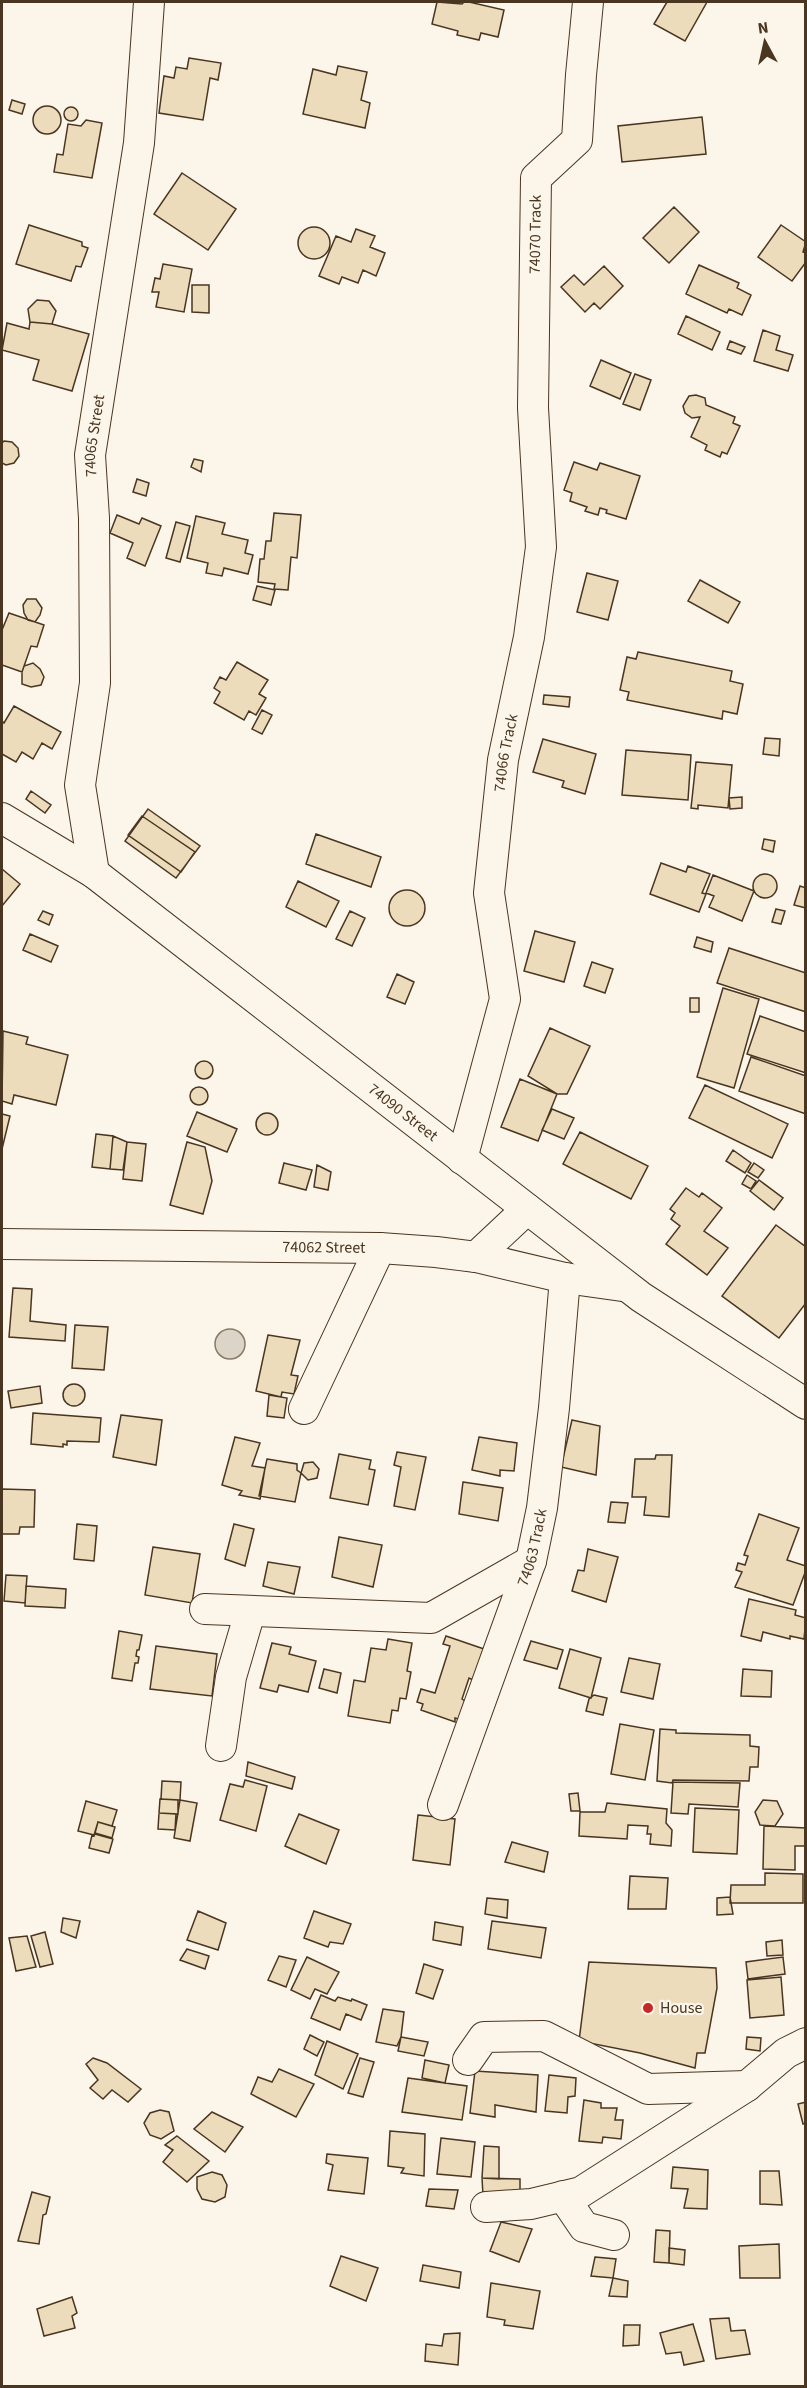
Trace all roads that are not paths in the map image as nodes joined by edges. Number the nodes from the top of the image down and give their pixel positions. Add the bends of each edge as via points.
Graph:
1 (149, 2) edge
2 (588, 2) edge
3 (532, 341) joint
4 (2, 818) edge
5 (94, 873) junction
6 (462, 1159) junction
7 (527, 1209) junction
8 (2, 1244) edge
9 (380, 1248) junction
10 (476, 1257) junction
11 (565, 1278) junction
12 (641, 1297) junction
13 (806, 1404) edge
14 (304, 1409) dead end
15 (531, 1561) junction
16 (205, 1609) dead end
17 (250, 1612) junction
18 (221, 1746) dead end
19 (443, 1805) dead end
20 (806, 2043) edge
21 (471, 2047) dead end
22 (747, 2086) junction
23 (563, 2196) junction
24 (486, 2206) dead end
25 (614, 2235) dead end

1 - 5 street, 74065 Street via 139,143 90,455 95,683 80,785
2 - 3 street, 74070 Track via 577,140 536,178
3 - 6 street, 74066 Track via 541,547 529,637 503,760 489,893 505,999
4 - 5 street, 74090 Street
5 - 6 street, 74090 Street
6 - 7 street, 74090 Street
7 - 10 street
7 - 12 street, 74090 Street
8 - 9 street, 74062 Street
9 - 10 street, 74062 Street
9 - 14 street
10 - 11 street, 74062 Street
11 - 12 street, 74062 Street via 623,1286
11 - 15 street, 74063 Track via 542,1508
12 - 13 street, 74090 Street
15 - 17 street via 431,1618
15 - 19 street, 74063 Track
16 - 17 street
17 - 18 street via 231,1677
20 - 22 street via 786,2053
21 - 22 street via 544,2036 648,2089
22 - 23 street via 581,2192
23 - 24 street via 531,2204
23 - 25 street via 584,2227

